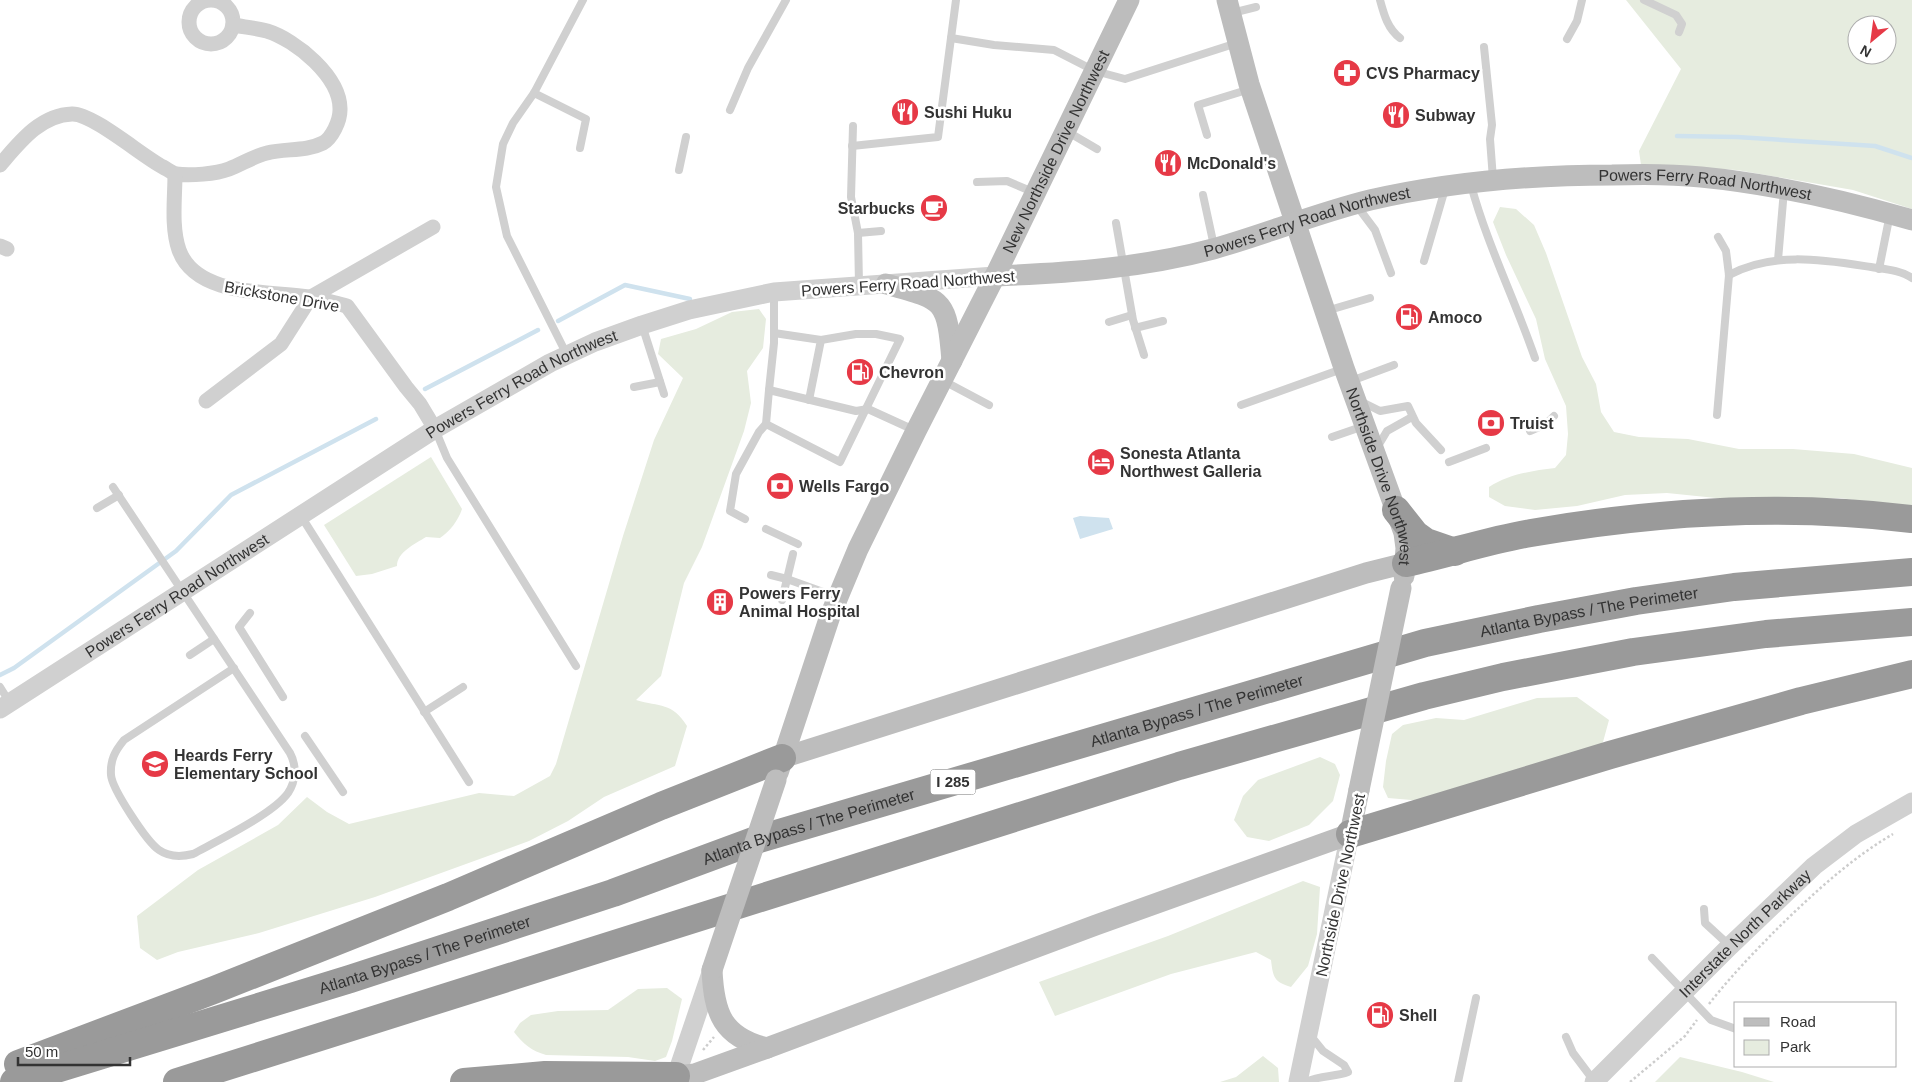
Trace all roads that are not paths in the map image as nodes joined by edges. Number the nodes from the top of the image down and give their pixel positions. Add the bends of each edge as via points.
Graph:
1 (583, 0) edge
2 (786, 0) edge
3 (956, 0) edge
4 (1129, 0) edge
5 (1380, 0) edge
6 (1582, 0) edge
7 (1644, 0) edge
8 (1228, 7) edge
9 (1256, 7) dead end
10 (233, 25) dead end
11 (1679, 32) dead end
12 (951, 38) junction
13 (1400, 38) dead end
14 (1567, 39) dead end
15 (1238, 43) junction
16 (1484, 48) dead end
17 (1095, 71) junction
18 (1251, 89) junction
19 (534, 93) junction
20 (730, 110) dead end
21 (853, 126) dead end
22 (1066, 130) junction
23 (1207, 135) dead end
24 (686, 137) dead end
25 (852, 146) junction
26 (580, 148) dead end
27 (1097, 149) dead end
28 (0, 165) edge
29 (679, 170) dead end
30 (175, 174) junction
31 (1493, 181) junction
32 (977, 182) dead end
33 (1470, 183) junction
34 (1445, 186) junction
35 (1784, 188) junction
36 (1035, 193) junction
37 (1203, 195) dead end
38 (1356, 204) junction
39 (1890, 214) junction
40 (1912, 220) edge
41 (1295, 221) junction
42 (1116, 223) dead end
43 (432, 227) dead end
44 (881, 231) dead end
45 (858, 233) junction
46 (1718, 237) dead end
47 (1214, 248) junction
48 (1778, 260) junction
49 (1424, 261) dead end
50 (1123, 266) junction
51 (1879, 269) junction
52 (1391, 273) dead end
53 (1729, 275) junction
54 (995, 276) junction
55 (1912, 278) edge
56 (886, 284) junction
57 (859, 285) junction
58 (774, 292) junction
59 (310, 297) junction
60 (1370, 298) dead end
61 (1326, 311) junction
62 (1132, 315) junction
63 (1163, 321) dead end
64 (1109, 322) dead end
65 (642, 325) junction
66 (1135, 328) junction
67 (774, 332) junction
68 (821, 340) junction
69 (567, 354) junction
70 (1144, 355) dead end
71 (1535, 358) dead end
72 (952, 361) junction
73 (1394, 365) dead end
74 (942, 380) junction
75 (660, 382) junction
76 (1349, 382) junction
77 (634, 387) dead end
78 (769, 390) junction
79 (664, 394) dead end
80 (809, 400) junction
81 (206, 401) dead end
82 (989, 405) dead end
83 (1241, 405) dead end
84 (868, 408) junction
85 (1717, 415) dead end
86 (1412, 416) junction
87 (1554, 416) dead end
88 (766, 424) junction
89 (1364, 426) junction
90 (435, 429) junction
91 (916, 431) junction
92 (1530, 431) dead end
93 (1332, 437) dead end
94 (1486, 448) dead end
95 (1441, 450) dead end
96 (1375, 455) junction
97 (1448, 462) dead end
98 (113, 487) dead end
99 (118, 495) junction
100 (97, 508) dead end
101 (1396, 510) junction
102 (300, 516) junction
103 (745, 518) dead end
104 (1912, 519) edge
105 (766, 529) dead end
106 (798, 544) dead end
107 (1455, 552) junction
108 (793, 554) dead end
109 (1912, 572) edge
110 (771, 576) dead end
111 (1404, 576) junction
112 (787, 579) junction
113 (183, 592) junction
114 (837, 597) junction
115 (782, 600) dead end
116 (250, 613) dead end
117 (1912, 622) edge
118 (214, 639) junction
119 (190, 655) dead end
120 (576, 666) dead end
121 (234, 668) junction
122 (1912, 674) edge
123 (463, 687) dead end
124 (284, 697) dead end
125 (3, 700) edge
126 (424, 712) junction
127 (305, 736) dead end
128 (779, 769) junction
129 (468, 782) dead end
130 (343, 792) dead end
131 (1912, 802) edge
132 (1350, 834) junction
133 (1704, 908) dead end
134 (1730, 946) junction
135 (1652, 958) dead end
136 (712, 970) junction
137 (1684, 992) junction
138 (1476, 998) dead end
139 (1734, 1028) edge
140 (1308, 1033) junction
141 (1566, 1037) dead end
142 (767, 1048) junction
143 (717, 1066) junction
144 (0, 1070) edge
145 (582, 1074) junction
146 (675, 1079) edge
147 (14, 1082) edge
148 (177, 1082) edge
149 (464, 1082) edge
150 (614, 1082) edge
151 (702, 1082) edge
152 (1298, 1082) edge
153 (1306, 1082) edge
154 (1458, 1082) edge
155 (1594, 1082) edge

1 - 19 lane
2 - 20 lane via 748,68
3 - 12 lane
4 - 17 main road, New Northside Drive Northwest
5 - 13 lane via 1389,26
6 - 14 lane via 1577,21
7 - 11 lane via 1676,15 1682,24
8 - 9 lane
8 - 15 main road, Northside Drive Northwest
10 - 30 street via 267,31 310,56 330,80 337,96 340,111 335,129 325,142 308,148 268,153 226,170
12 - 17 lane via 1054,50
12 - 25 lane via 938,137
15 - 17 lane via 1125,79
15 - 18 main road, Northside Drive Northwest
16 - 31 lane via 1492,125
17 - 22 main road, New Northside Drive Northwest
18 - 23 lane via 1198,105
18 - 41 main road, Northside Drive Northwest
19 - 26 lane via 586,120
19 - 69 lane via 503,144 496,187 507,236
21 - 25 lane
22 - 27 lane
22 - 36 main road, New Northside Drive Northwest
24 - 29 lane
25 - 45 lane via 851,197
28 - 30 street via 16,145 42,123 57,116 74,114 94,122
30 - 59 street, Brickstone Drive via 176,233 180,252 191,268 223,287
31 - 33 main road, Powers Ferry Road Northwest
31 - 35 main road, Powers Ferry Road Northwest via 1578,175 1699,176
32 - 36 lane via 1007,181
33 - 34 main road, Powers Ferry Road Northwest
33 - 71 lane
34 - 38 main road, Powers Ferry Road Northwest
34 - 49 lane
35 - 39 main road, Powers Ferry Road Northwest
35 - 48 lane
36 - 54 main road, New Northside Drive Northwest
37 - 47 lane
38 - 41 main road, Powers Ferry Road Northwest
38 - 52 lane via 1375,230
39 - 40 main road, Powers Ferry Road Northwest
39 - 51 lane
41 - 47 main road, Powers Ferry Road Northwest
41 - 61 main road, Northside Drive Northwest
42 - 50 lane
43 - 59 street
44 - 45 lane
45 - 57 lane
46 - 53 lane via 1726,251
47 - 50 main road, Powers Ferry Road Northwest
48 - 51 lane via 1827,260
48 - 53 lane
50 - 54 main road, Powers Ferry Road Northwest via 1054,274
50 - 62 lane
51 - 55 lane
53 - 85 lane
54 - 56 street, Powers Ferry Road Northwest
54 - 72 main road, New Northside Drive Northwest
56 - 57 street, Powers Ferry Road Northwest
56 - 72 main road via 939,303 949,324
57 - 58 street, Powers Ferry Road Northwest
58 - 65 street, Powers Ferry Road Northwest via 689,310
58 - 67 lane
59 - 81 street via 281,344
59 - 90 street, Brickstone Drive via 347,306 406,387 403,400
60 - 61 lane
61 - 76 main road, Northside Drive Northwest
62 - 64 lane
62 - 66 lane
63 - 66 lane
65 - 69 street, Powers Ferry Road Northwest
65 - 75 lane
66 - 70 lane
67 - 68 lane
67 - 78 lane
68 - 80 lane
68 - 84 lane via 870,334 900,339
69 - 90 street, Powers Ferry Road Northwest
72 - 74 main road, New Northside Drive Northwest
73 - 76 lane
74 - 82 lane
74 - 91 main road, New Northside Drive Northwest
75 - 77 lane
75 - 79 lane
76 - 83 lane
76 - 86 lane via 1369,407 1380,411 1408,406
76 - 89 main road, Northside Drive Northwest
78 - 80 lane
78 - 88 lane
80 - 84 lane via 856,411
84 - 88 lane via 840,462
84 - 91 lane
86 - 95 lane
86 - 96 lane via 1388,430
87 - 92 lane via 1546,424
88 - 103 lane via 758,432 736,474 730,511
89 - 93 lane
89 - 96 main road, Northside Drive Northwest
90 - 102 street, Powers Ferry Road Northwest
90 - 120 lane via 446,458
91 - 114 main road, New Northside Drive Northwest
94 - 97 lane
96 - 101 main road, Northside Drive Northwest
98 - 99 lane
99 - 100 lane
99 - 113 lane
101 - 107 highway via 1415,534 1426,542
101 - 111 main road, Northside Drive Northwest via 1406,548
102 - 113 street, Powers Ferry Road Northwest
102 - 126 lane
104 - 107 highway via 1805,510 1654,516 1530,533
105 - 106 lane
107 - 111 highway
108 - 112 lane
109 - 147 highway, Atlanta Bypass / The Perimeter / I 285 via 1724,588 1636,601 1424,643 759,839 613,894
110 - 112 lane
111 - 128 main road via 1366,573
111 - 132 main road, Northside Drive Northwest, bridge
112 - 114 lane
112 - 115 lane
113 - 118 lane
113 - 125 street, Powers Ferry Road Northwest
114 - 128 main road, New Northside Drive Northwest
116 - 124 lane via 240,627
117 - 148 highway via 1766,634 1633,652 1424,696 1178,766
118 - 119 lane
118 - 121 lane
121 - 121 lane via 124,740 112,757 112,784 148,839 171,856 188,856 254,820 278,804 294,780 295,768 290,753
122 - 132 highway via 1801,701 1610,755
123 - 126 lane
126 - 129 lane
127 - 130 lane
128 - 136 main road, New Northside Drive Northwest, bridge
128 - 144 highway via 661,806 438,901
131 - 134 street, Interstate North Parkway via 1856,834 1814,866
132 - 140 street, Northside Drive Northwest
132 - 142 main road via 1096,924
133 - 134 lane via 1705,923
134 - 137 street, Interstate North Parkway
135 - 137 lane
136 - 142 main road via 713,993 722,1020 739,1037
136 - 146 street, New Northside Drive Northwest
137 - 139 lane via 1711,1020
137 - 155 street, Interstate North Parkway
138 - 154 lane
140 - 152 street, Northside Drive Northwest
140 - 153 lane via 1348,1072
141 - 155 lane via 1572,1053
142 - 143 main road
143 - 146 main road
143 - 151 street
145 - 146 highway
145 - 149 highway
145 - 150 highway

